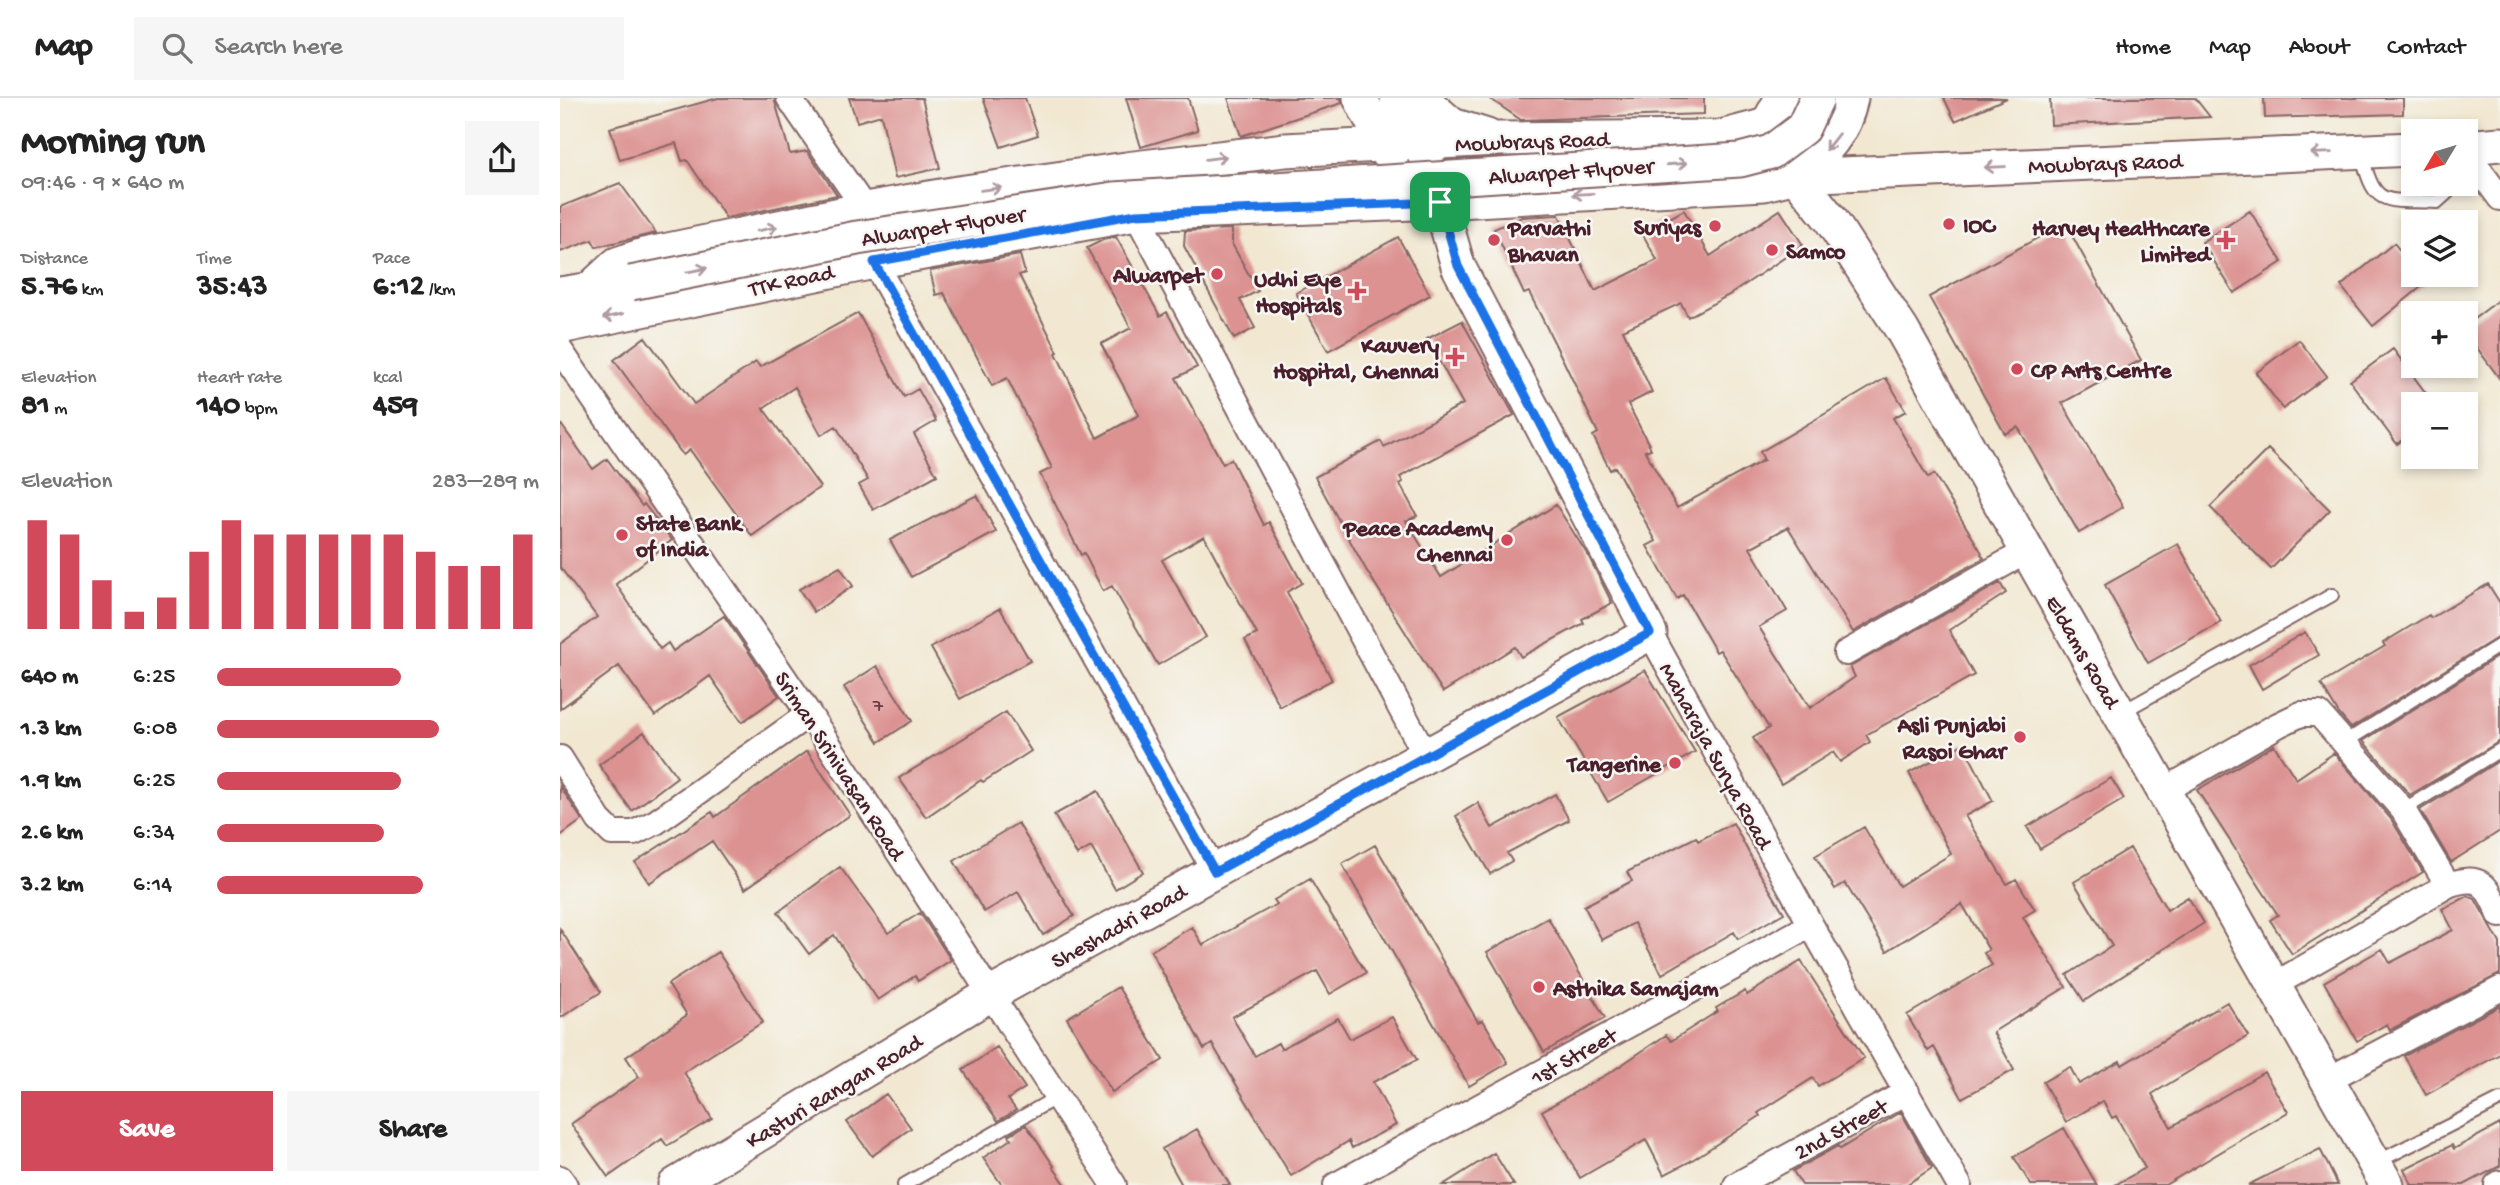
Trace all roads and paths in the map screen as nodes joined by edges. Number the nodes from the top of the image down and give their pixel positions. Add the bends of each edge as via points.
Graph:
1 (789, 98) edge
2 (1347, 98) edge
3 (1360, 98) edge
4 (1397, 98) edge
5 (1421, 98) edge
6 (1817, 98) edge
7 (1851, 98) edge
8 (1775, 112) edge
9 (1497, 139) junction
10 (1384, 144) junction
11 (1420, 144) junction
12 (2500, 144) edge
13 (1340, 147) junction
14 (2478, 147) edge
15 (2401, 150) edge
16 (2361, 152) junction
17 (2478, 166) edge
18 (1797, 176) junction
19 (2444, 196) edge
20 (2500, 198) edge
21 (1440, 202) junction
22 (1405, 203) junction
23 (865, 209) junction
24 (1136, 214) junction
25 (874, 262) junction
26 (1458, 266) junction
27 (575, 292) edge
28 (560, 327) edge
29 (560, 351) edge
30 (2027, 551) junction
31 (2332, 594) dead end
32 (1650, 633) junction
33 (2500, 645) edge
34 (1846, 653) dead end
35 (2119, 713) junction
36 (809, 714) junction
37 (2345, 742) junction
38 (2500, 750) edge
39 (1426, 756) junction
40 (560, 758) edge
41 (2163, 791) junction
42 (2403, 810) junction
43 (1215, 872) junction
44 (2448, 885) junction
45 (2500, 915) edge
46 (1811, 925) junction
47 (2272, 986) junction
48 (2500, 989) edge
49 (991, 994) junction
50 (2326, 1080) junction
51 (1907, 1092) junction
52 (1057, 1097) junction
53 (2500, 1100) edge
54 (2381, 1174) edge
55 (560, 1178) edge
56 (565, 1185) edge
57 (675, 1185) edge
58 (904, 1185) edge
59 (1114, 1185) edge
60 (1336, 1185) edge
61 (1736, 1185) edge
62 (1959, 1185) edge

1 - 23 street
2 - 13 main road via 1348,122
3 - 10 main road
4 - 11 main road, Maharaja Surya Road
5 - 9 main road via 1452,125
27 -> 6 main road, Alwarpet Flyover, bridge via 857,238 1114,199 1740,160 1771,152 1803,128
7 -> 18 main road via 1843,126
8 - 9 main road, Mowbrays Road via 1721,137
8 - 18 main road, Eldams Road
9 - 11 main road, Mowbrays Road
10 - 11 main road, Mowbrays Road
10 - 13 main road, Mowbrays Road
10 - 22 main road
11 - 21 main road, Maharaja Surya Road
12 - 14 main road
23 -> 13 main road, Mowbrays Road via 1126,169
15 - 16 main road, Mowbrays Raod
16 -> 18 main road, Mowbrays Raod
16 - 19 lane via 2369,185 2377,195 2437,202
17 - 20 street
18 -> 21 main road via 1764,184
18 - 30 main road, Eldams Road via 1902,330
21 - 22 main road, TTK Road
21 - 26 main road, Maharaja Surya Road
22 - 24 main road, TTK Road
22 - 26 main road
27 -> 23 main road, Mowbrays Road via 617,264 644,255
24 - 25 main road, TTK Road
24 - 39 street
25 -> 28 main road, TTK Road
25 - 43 street
26 - 32 main road, Maharaja Surya Road
29 - 36 street, Sriman Srinivasan Road
30 - 34 street
30 - 35 main road, Eldams Road
31 - 35 lane
32 - 39 main road, Sheshadri Road
32 - 46 street, Maharaja Surya Road
33 - 37 lane
35 - 41 main road, Eldams Road
36 - 40 street via 634,833 612,833 599,820
36 - 49 street, Sriman Srinivasan Road
37 - 41 street via 2319,714 2301,714
37 - 42 street
38 - 42 lane
39 - 43 main road, Sheshadri Road
41 - 47 main road, Eldams Road
42 - 44 street
43 - 49 main road, Sheshadri Road
44 - 45 street via 2465,879 2478,881 2488,888
44 - 47 street
46 - 51 street, Maharaja Surya Road
46 - 60 street, 1st Street
47 - 50 main road, Eldams Road
48 - 50 street
49 - 52 street, Sriman Srinivasan Road
49 - 57 main road, Kasturi Rangan Road
50 - 54 main road, Eldams Road
51 - 61 street, 2nd Street
51 - 62 street, Maharaja Surya Road
52 - 58 lane
52 - 59 street, Sriman Srinivasan Road
53 - 54 lane
55 - 56 street

